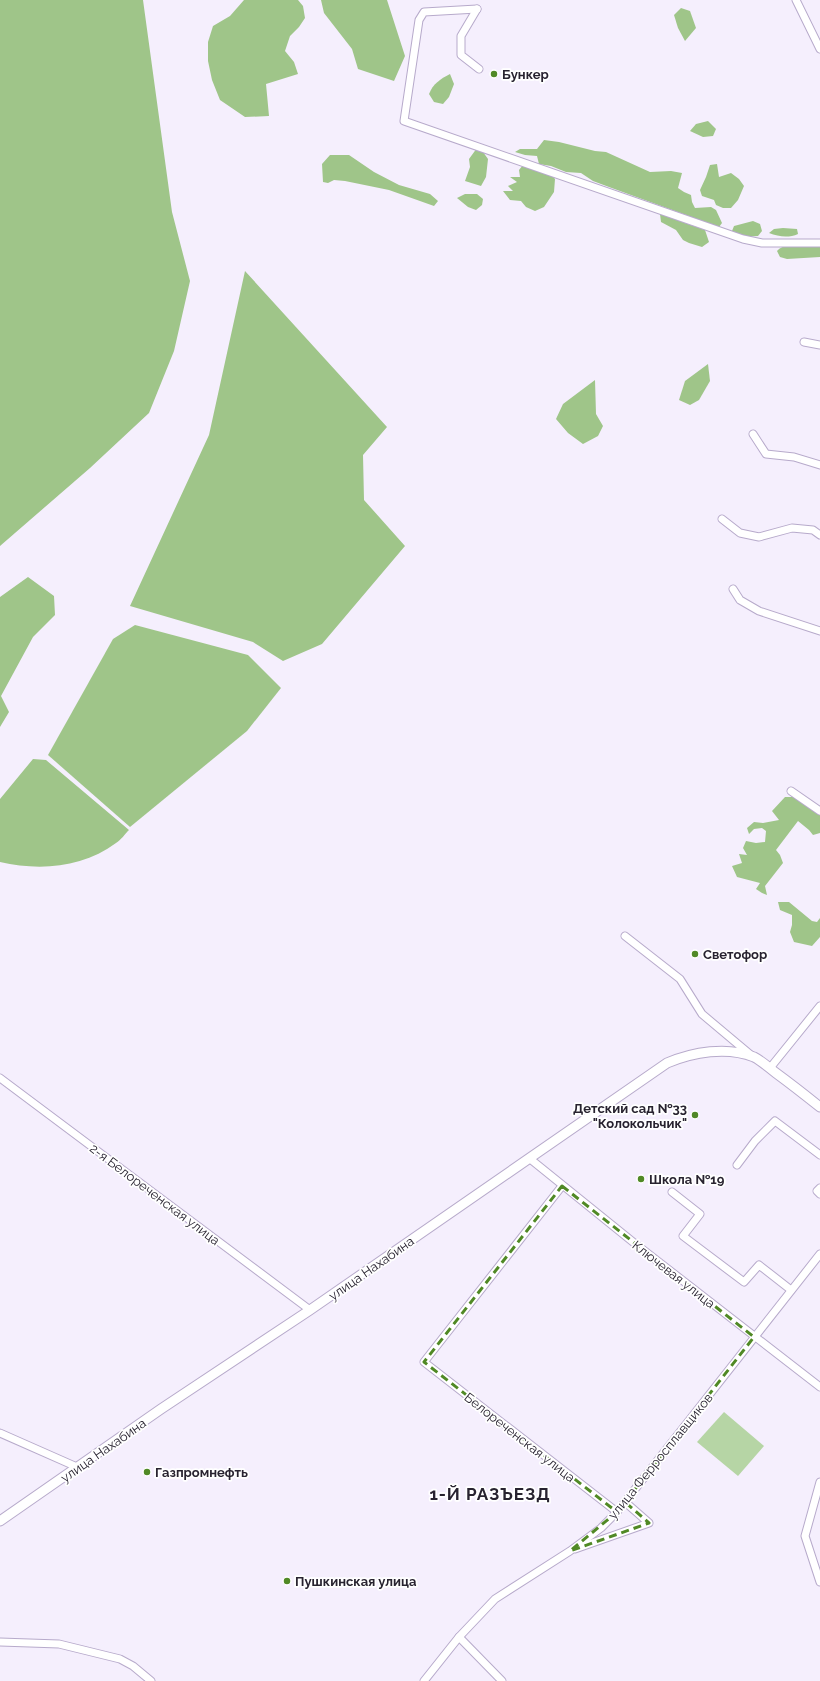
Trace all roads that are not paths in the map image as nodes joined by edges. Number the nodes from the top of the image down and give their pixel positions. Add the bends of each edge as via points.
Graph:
1 (796, 0) edge
2 (820, 49) edge
3 (479, 69) dead end
4 (820, 243) edge
5 (804, 342) dead end
6 (820, 345) edge
7 (753, 434) dead end
8 (820, 465) edge
9 (722, 519) dead end
10 (820, 535) edge
11 (733, 589) dead end
12 (820, 631) edge
13 (791, 791) dead end
14 (820, 811) edge
15 (625, 936) dead end
16 (820, 1006) edge
17 (753, 1057) junction
18 (770, 1068) junction
19 (0, 1078) edge
20 (820, 1107) edge
21 (820, 1155) edge
22 (529, 1158) junction
23 (737, 1165) dead end
24 (562, 1186) junction
25 (820, 1188) edge
26 (672, 1192) dead end
27 (820, 1194) edge
28 (820, 1254) edge
29 (791, 1290) junction
30 (310, 1310) junction
31 (754, 1337) junction
32 (820, 1387) edge
33 (0, 1433) edge
34 (78, 1467) junction
35 (820, 1482) edge
36 (625, 1502) junction
37 (616, 1512) junction
38 (0, 1521) edge
39 (570, 1551) junction
40 (820, 1582) edge
41 (459, 1637) junction
42 (0, 1642) edge
43 (151, 1681) edge
44 (424, 1681) edge
45 (502, 1681) edge

1 - 2 street
3 - 4 street via 462,55 462,36 478,9 424,12 419,20 404,121 743,239 762,243
5 - 6 street
7 - 8 street via 766,454 794,457
9 - 10 street via 740,533 759,537 792,528 812,530
11 - 12 street via 740,600 759,611
13 - 14 street
15 - 17 street via 680,979 702,1014
16 - 18 street
17 - 18 main road
17 - 22 main road, улица Нахабина via 718,1052 682,1057
18 - 20 main road
19 - 30 street, 2-я Белореченская улица
21 - 23 street via 775,1121 755,1141
22 - 24 street, Ключевая улица
22 - 30 main road, улица Нахабина
24 - 31 street, Ключевая улица
24 - 37 street, Белореченская улица via 424,1362
25 - 27 street via 817,1191
26 - 29 street via 700,1214 683,1236 744,1282 759,1265
28 - 29 street, улица Ферросплавщиков
29 - 31 street, улица Ферросплавщиков
30 - 34 main road, улица Нахабина
31 - 32 street, Ключевая улица
31 - 36 street, улица Ферросплавщиков
33 - 34 street
34 - 38 main road, улица Нахабина
35 - 40 street via 805,1536
36 - 37 street, улица Ферросплавщиков
36 - 39 street via 649,1523
37 - 39 street, улица Ферросплавщиков via 601,1528
39 - 41 street, улица Ферросплавщиков via 494,1599
41 - 44 street, улица Ферросплавщиков
41 - 45 street
42 - 43 street via 59,1644 112,1657 133,1666

